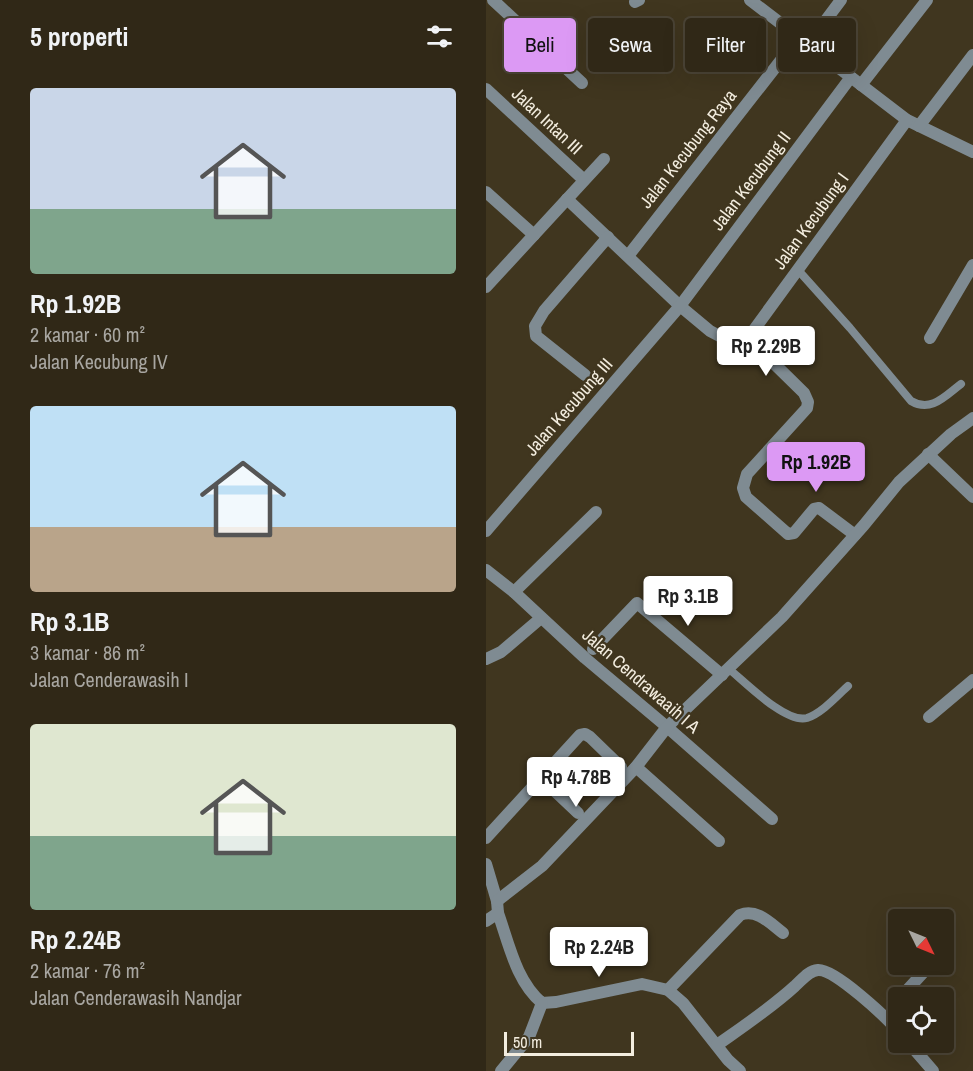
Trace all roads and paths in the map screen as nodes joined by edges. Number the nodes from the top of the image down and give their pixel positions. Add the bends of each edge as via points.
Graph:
1 (493, 0) edge
2 (841, 0) edge
3 (927, 0) edge
4 (756, 2) edge
5 (824, 18) edge
6 (778, 20) edge
7 (973, 55) edge
8 (778, 72) edge
9 (844, 72) edge
10 (856, 81) junction
11 (582, 83) dead end
12 (486, 89) edge
13 (908, 120) junction
14 (920, 126) junction
15 (973, 152) edge
16 (604, 159) dead end
17 (584, 180) junction
18 (486, 192) edge
19 (567, 199) junction
20 (534, 236) junction
21 (608, 237) junction
22 (628, 256) junction
23 (973, 265) edge
24 (798, 270) junction
25 (486, 287) edge
26 (680, 306) junction
27 (744, 339) junction
28 (930, 339) dead end
29 (585, 375) dead end
30 (961, 384) dead end
31 (973, 418) edge
32 (928, 454) junction
33 (973, 497) edge
34 (596, 512) dead end
35 (486, 531) edge
36 (855, 535) junction
37 (486, 570) edge
38 (514, 592) junction
39 (541, 618) junction
40 (593, 649) dead end
41 (486, 659) edge
42 (725, 672) junction
43 (973, 680) edge
44 (848, 686) dead end
45 (929, 717) dead end
46 (668, 727) junction
47 (636, 766) junction
48 (621, 767) dead end
49 (541, 778) junction
50 (578, 813) dead end
51 (772, 819) dead end
52 (486, 838) edge
53 (719, 841) dead end
54 (486, 864) edge
55 (497, 907) junction
56 (486, 921) edge
57 (783, 933) dead end
58 (921, 975) edge
59 (909, 987) edge
60 (668, 990) junction
61 (542, 1003) junction
62 (888, 1010) edge
63 (884, 1014) junction
64 (888, 1019) edge
65 (717, 1045) junction
66 (917, 1053) edge
67 (501, 1071) edge
68 (740, 1071) edge
69 (933, 1071) edge

1 - 11 street
2 - 5 street, Jalan Kecubung Raya
3 - 10 street, Jalan Kecubung II
4 - 6 street
7 - 14 street
8 - 22 street, Jalan Kecubung Raya
9 - 10 street
10 - 13 street
10 - 26 street, Jalan Kecubung II
12 - 17 street, Jalan Intan III
13 - 14 street
13 - 24 street, Jalan Kecubung I
14 - 15 street
16 - 17 street
17 - 19 street
18 - 20 street
19 - 20 street
19 - 21 street
20 - 25 street
21 - 22 street
21 - 29 street via 535,326 536,336
22 - 26 street
23 - 28 street
24 - 27 street, Jalan Kecubung I
24 - 30 lane via 911,401 927,407
26 - 27 street via 724,340
26 - 35 street, Jalan Kecubung III
27 - 36 street via 804,393 808,402 807,408 747,474 743,488 746,497 788,534 794,533 819,508
31 - 32 street
32 - 33 street
32 - 36 street
34 - 38 street
36 - 42 street via 782,617
37 - 38 street, Jalan Cendrawaaih I A
38 - 39 street, Jalan Cendrawaaih I A
39 - 41 street via 501,652
39 - 46 street, Jalan Cendrawaaih I A
40 - 42 street via 637,603
42 - 44 lane via 792,717 806,718 816,713
42 - 46 street
43 - 45 street
46 - 47 street
46 - 51 street, Jalan Cendrawaaih I A
47 - 53 street
47 - 55 street via 542,866
48 - 49 street via 583,734
49 - 50 street
49 - 52 street
54 - 55 street
55 - 56 street
55 - 61 street via 522,982
57 - 60 street via 756,913 740,915
58 - 59 street
60 - 61 street via 642,984
60 - 65 street
61 - 67 street via 530,1036
62 - 63 street
63 - 64 street
63 - 65 street via 831,974 819,970 809,973
65 - 68 street
66 - 69 street

